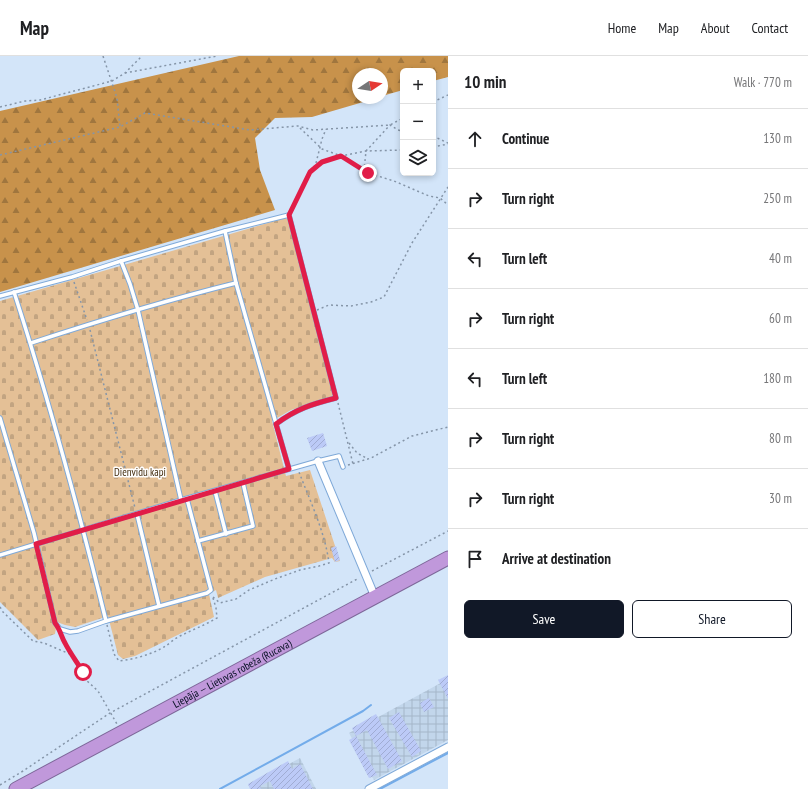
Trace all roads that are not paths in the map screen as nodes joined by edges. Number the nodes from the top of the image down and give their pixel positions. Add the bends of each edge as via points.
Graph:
1 (225, 231) junction
2 (121, 261) junction
3 (236, 283) junction
4 (14, 292) junction
5 (0, 296) edge
6 (138, 310) junction
7 (31, 343) junction
8 (0, 418) edge
9 (276, 424) junction
10 (318, 461) junction
11 (343, 467) road end
12 (289, 469) junction
13 (242, 483) junction
14 (214, 491) junction
15 (187, 499) junction
16 (181, 500) junction
17 (137, 514) junction
18 (83, 529) junction
19 (226, 534) junction
20 (198, 541) junction
21 (36, 544) junction
22 (0, 555) edge
23 (448, 558) edge
24 (375, 597) junction
25 (160, 606) junction
26 (106, 621) junction
27 (448, 747) edge
28 (16, 789) edge
29 (369, 789) edge

1 - 2 lane
1 - 3 lane
1 - 9 lane via 289,215 336,398 297,410
2 - 4 lane
2 - 6 lane
3 - 6 lane
3 - 9 lane
4 - 5 lane
4 - 7 lane
6 - 7 lane
6 - 16 lane
7 - 18 lane
8 - 21 lane
9 - 12 lane
10 - 11 lane via 339,456
10 - 12 lane
10 - 24 street
12 - 13 lane
13 - 14 lane
13 - 19 lane via 253,526
14 - 15 lane
14 - 19 lane
15 - 16 lane
15 - 20 lane
16 - 17 lane
17 - 18 lane
17 - 25 lane
18 - 21 lane
18 - 26 lane
19 - 20 lane
20 - 25 lane via 211,590
21 - 22 lane
21 - 26 lane via 55,623 60,629 78,631
23 - 24 highway, Liepāja — Lietuvas robeža (Rucava)
24 - 28 highway, Liepāja — Lietuvas robeža (Rucava)
25 - 26 lane
27 - 29 street

